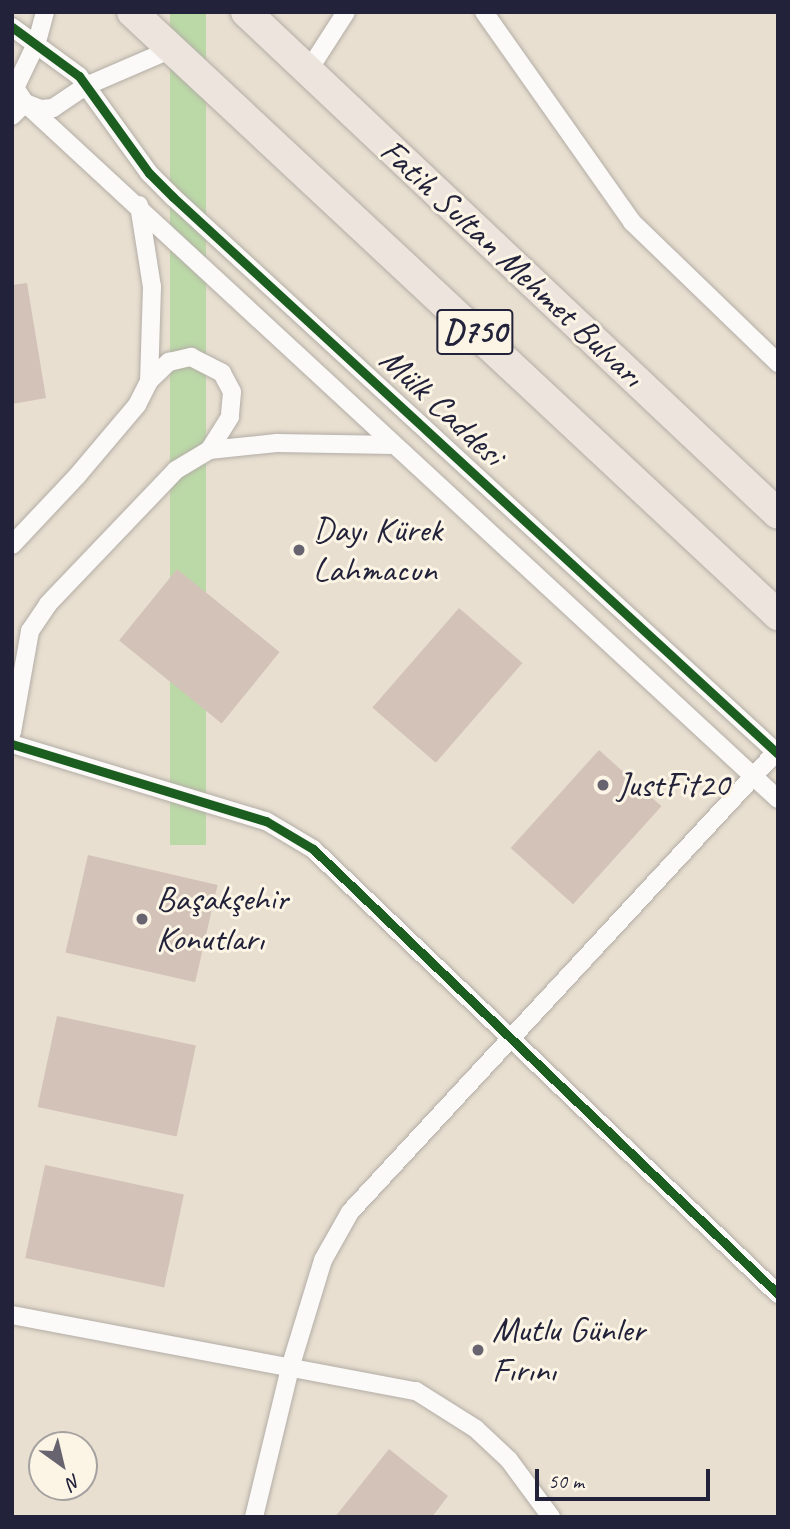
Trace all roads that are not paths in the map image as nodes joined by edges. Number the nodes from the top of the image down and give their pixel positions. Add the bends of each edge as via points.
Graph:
1 (45, 12) edge
2 (132, 12) edge
3 (246, 12) edge
4 (346, 12) edge
5 (484, 12) edge
6 (12, 27) edge
7 (37, 42) junction
8 (172, 49) junction
9 (308, 71) junction
10 (86, 86) junction
11 (16, 103) edge
12 (139, 205) junction
13 (778, 363) edge
14 (149, 381) junction
15 (394, 445) junction
16 (209, 450) junction
17 (778, 514) edge
18 (12, 545) edge
19 (778, 615) edge
20 (12, 732) edge
21 (12, 744) edge
22 (777, 753) edge
23 (754, 777) junction
24 (778, 799) edge
25 (508, 1039) junction
26 (778, 1294) edge
27 (12, 1315) edge
28 (290, 1368) junction
29 (254, 1517) edge
30 (551, 1517) edge

1 - 7 street
2 - 8 highway, D750
3 - 9 highway, Fatih Sultan Mehmet Bulvarı / D750
4 - 9 street
5 - 13 street via 632,222
6 - 7 street, Mülk Caddesi
7 - 10 street, Mülk Caddesi
7 - 11 street via 15,88
8 - 10 street
8 - 19 highway, D750
9 - 17 highway, Fatih Sultan Mehmet Bulvarı / D750
10 - 11 street via 53,108
10 - 22 street, Mülk Caddesi via 149,173 173,197
11 - 12 street, Mülk Caddesi
12 - 14 street via 152,287
12 - 15 street, Mülk Caddesi
14 - 16 street via 169,362 191,357 222,373 232,392 230,417
14 - 18 street via 137,405
15 - 16 street via 277,443
15 - 23 street, Mülk Caddesi
16 - 20 street via 176,470 48,604 30,631
21 - 25 street via 267,821 289,832 313,849
22 - 23 street
23 - 24 street, Mülk Caddesi
23 - 25 street
25 - 26 street
25 - 28 street via 350,1212 323,1260
27 - 28 street
28 - 29 street
28 - 30 street via 416,1391 445,1406 509,1460

